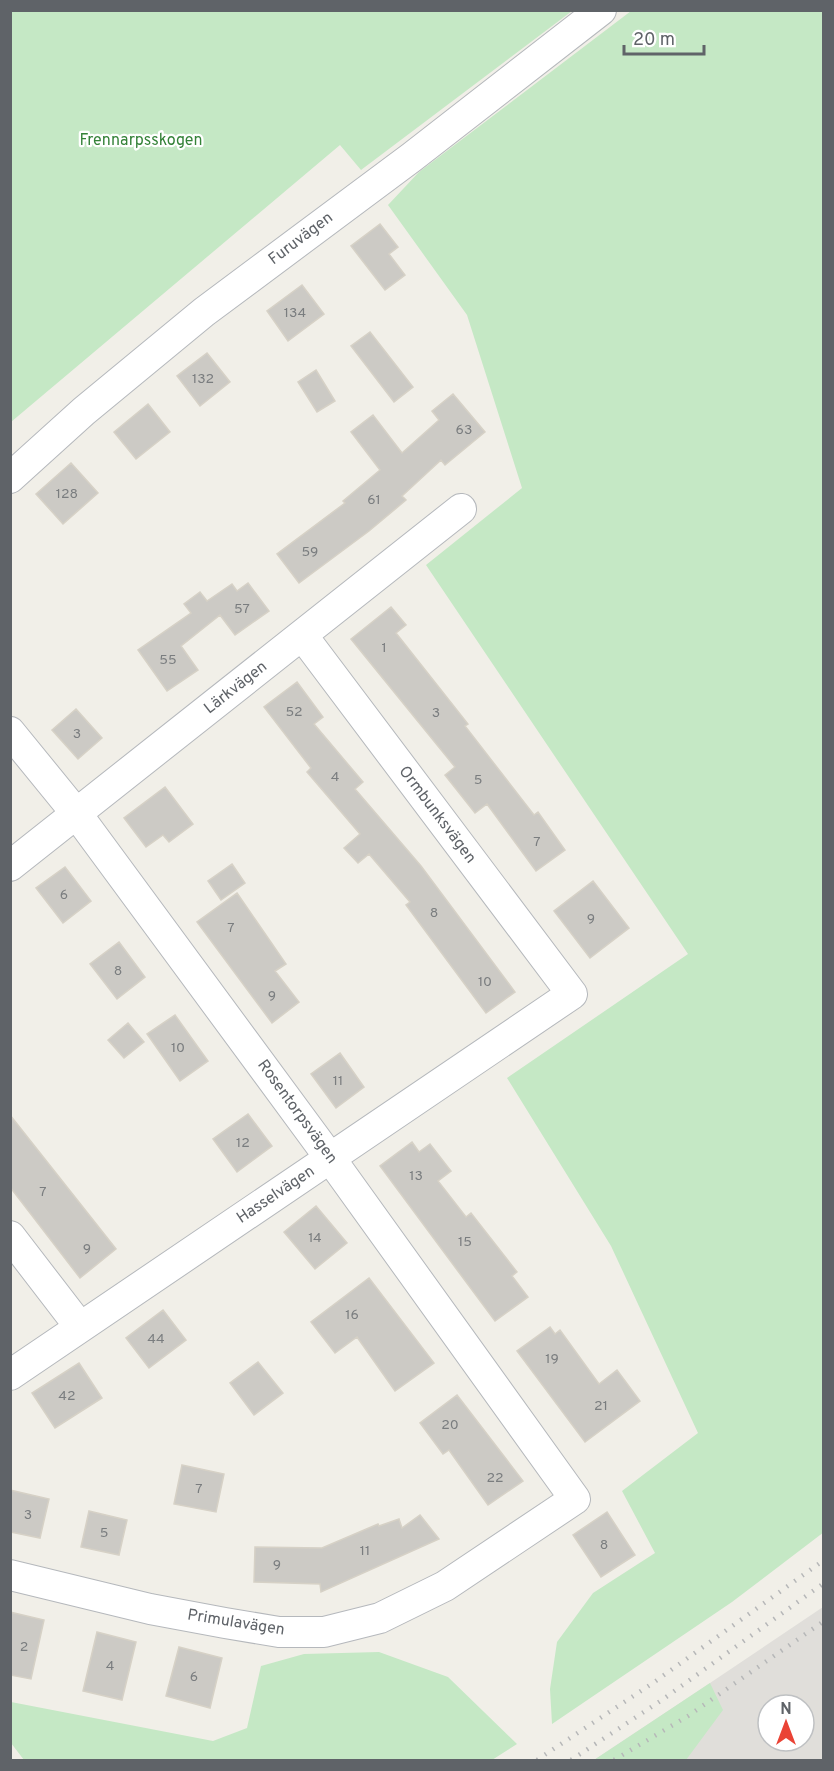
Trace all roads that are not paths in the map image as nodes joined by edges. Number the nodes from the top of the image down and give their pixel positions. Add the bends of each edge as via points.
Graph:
1 (601, 10) edge
2 (10, 478) edge
3 (461, 509) dead end
4 (302, 635) junction
5 (10, 732) edge
6 (76, 813) junction
7 (10, 866) edge
8 (572, 994) joint
9 (330, 1158) junction
10 (10, 1236) edge
11 (80, 1327) junction
12 (10, 1375) edge
13 (575, 1499) joint
14 (10, 1575) edge

1 - 2 street, Furuvägen via 204,312
3 - 4 street, Lärkvägen
4 - 6 street, Lärkvägen
4 - 8 street, Ormbunksvägen
5 - 6 street, Rosentorpsvägen
6 - 7 street, Lärkvägen
6 - 9 street, Rosentorpsvägen
8 - 9 street, Hasselvägen
9 - 11 street, Hasselvägen
9 - 13 street, Rosentorpsvägen
10 - 11 street
11 - 12 street, Hasselvägen
13 - 14 street, Primulavägen via 445,1586 380,1618 324,1632 279,1632 225,1623

